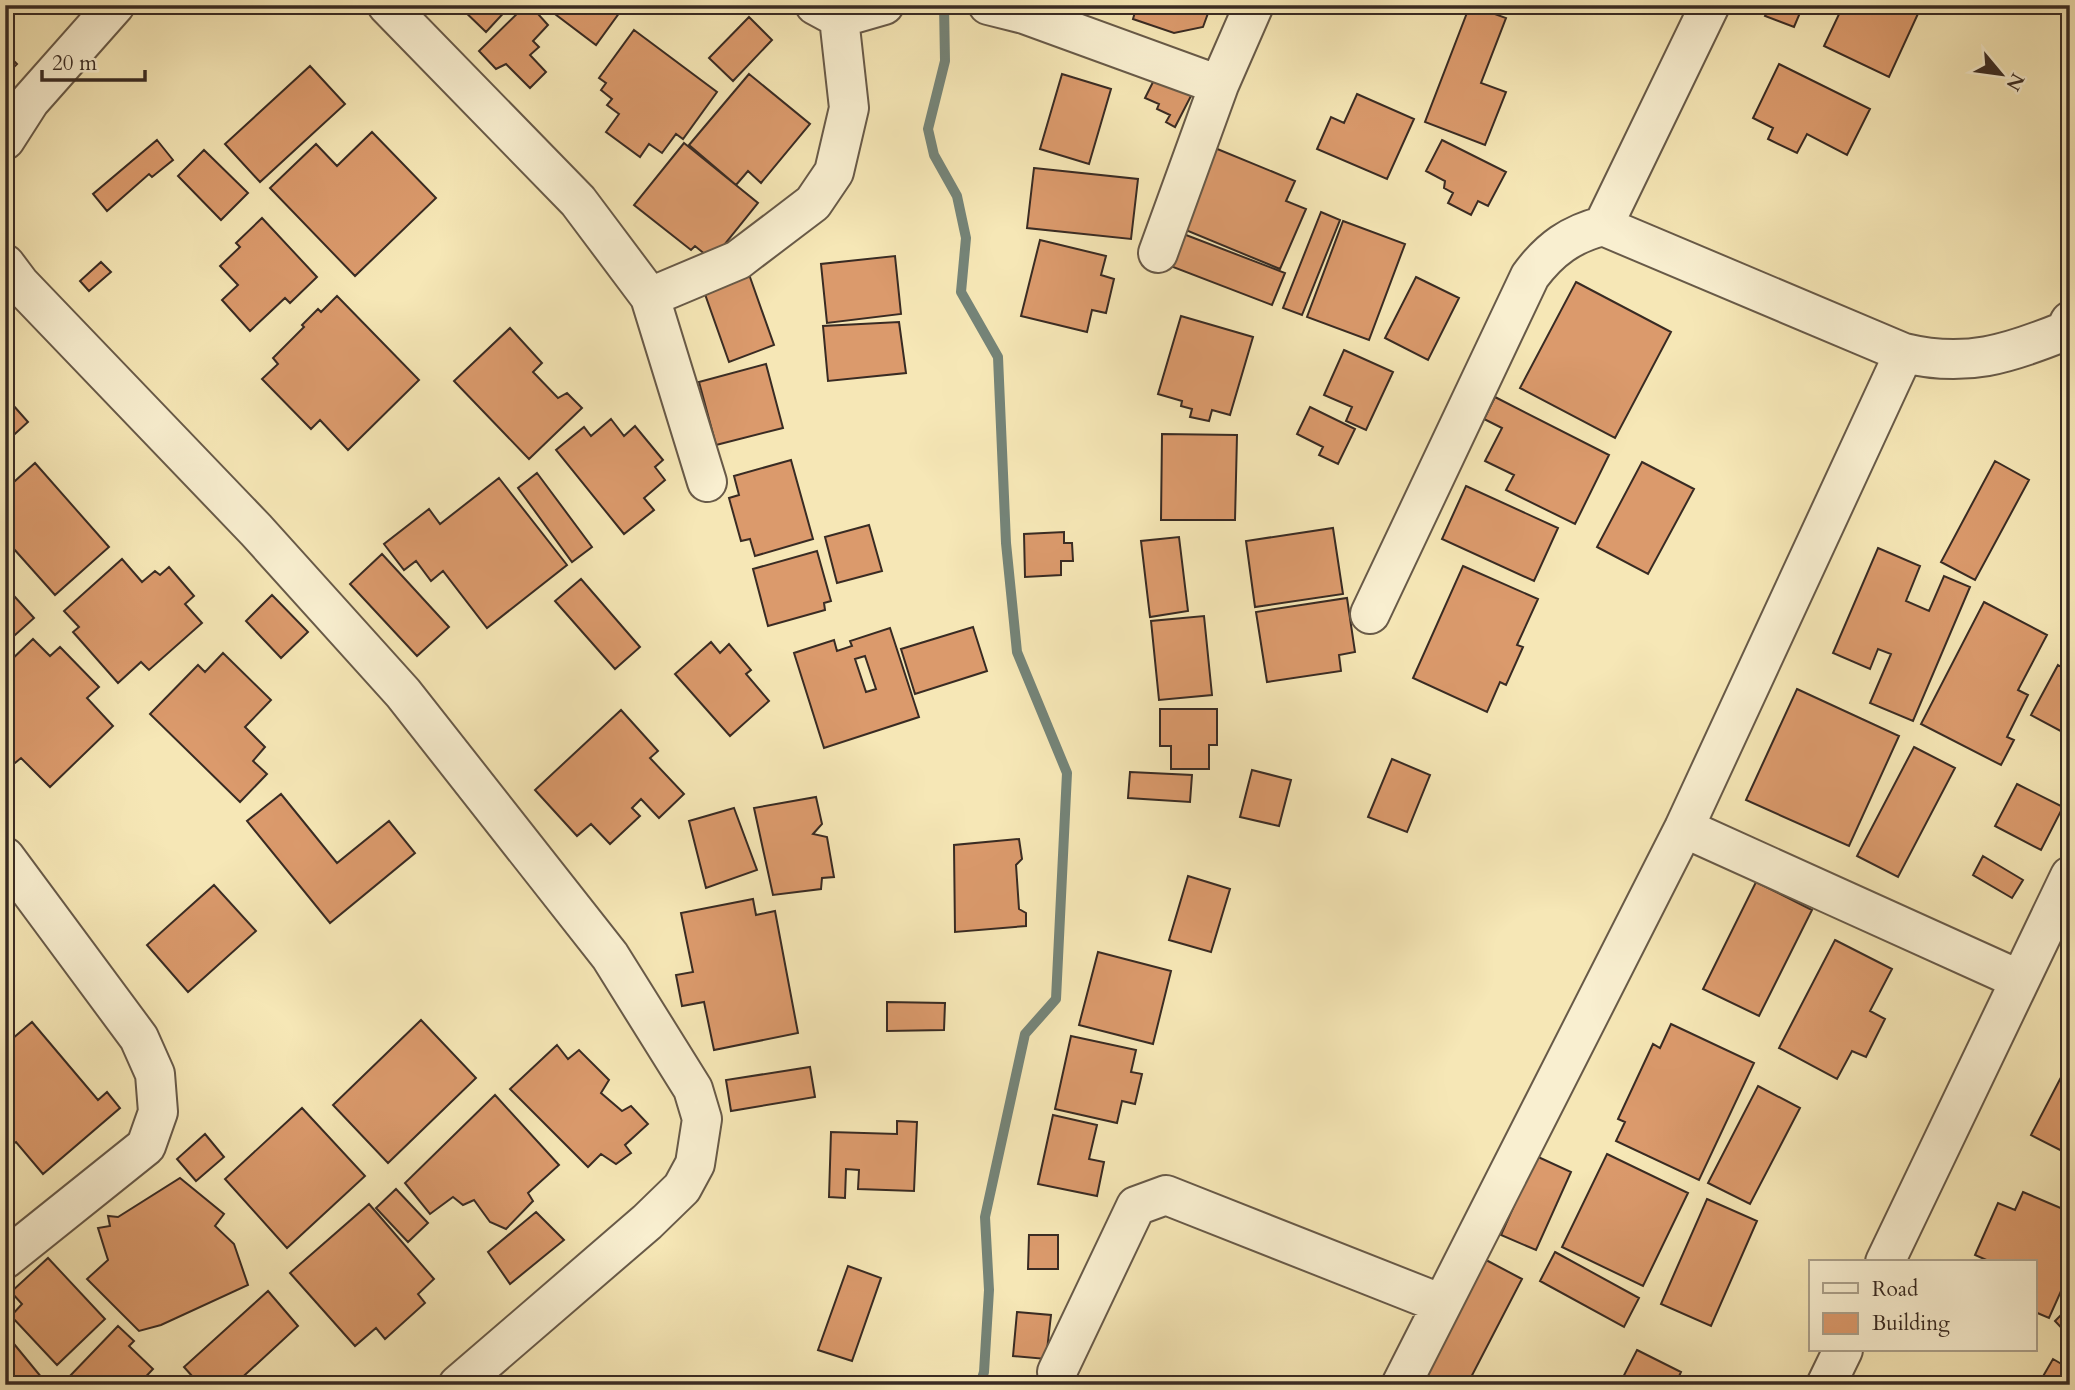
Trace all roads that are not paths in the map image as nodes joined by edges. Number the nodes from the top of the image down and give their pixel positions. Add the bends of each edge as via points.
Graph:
1 (115, 5) edge
2 (387, 5) edge
3 (884, 5) edge
4 (988, 5) edge
5 (1254, 5) edge
6 (1710, 5) edge
7 (827, 12) edge
8 (1219, 85) junction
9 (5, 140) edge
10 (1603, 226) junction
11 (1158, 253) dead end
12 (5, 264) edge
13 (650, 297) junction
14 (2068, 331) edge
15 (1904, 353) junction
16 (707, 482) dead end
17 (1370, 614) dead end
18 (1684, 828) junction
19 (5, 858) edge
20 (2070, 876) edge
21 (2020, 980) junction
22 (5, 1259) edge
23 (1886, 1260) edge
24 (1442, 1304) junction
25 (1842, 1352) edge
26 (1058, 1372) dead end
27 (458, 1385) edge
28 (1401, 1385) edge
29 (1826, 1385) edge

1 - 9 street via 30,101
2 - 13 street via 578,201
3 - 7 street
4 - 8 street
5 - 8 street
6 - 10 street
7 - 13 street via 849,108 834,172 813,203 738,261
8 - 11 street
10 - 15 street
10 - 17 street via 1549,251 1530,276
12 - 27 street via 403,693 610,956 693,1089 702,1119 695,1164 682,1188
13 - 16 street
14 - 15 street via 2014,352 1960,361
15 - 18 street
18 - 21 street
18 - 24 street
19 - 22 street via 139,1038 155,1074 158,1112 146,1146
20 - 21 street
21 - 23 street
24 - 26 street via 1166,1195 1136,1206
24 - 28 street
25 - 29 street

